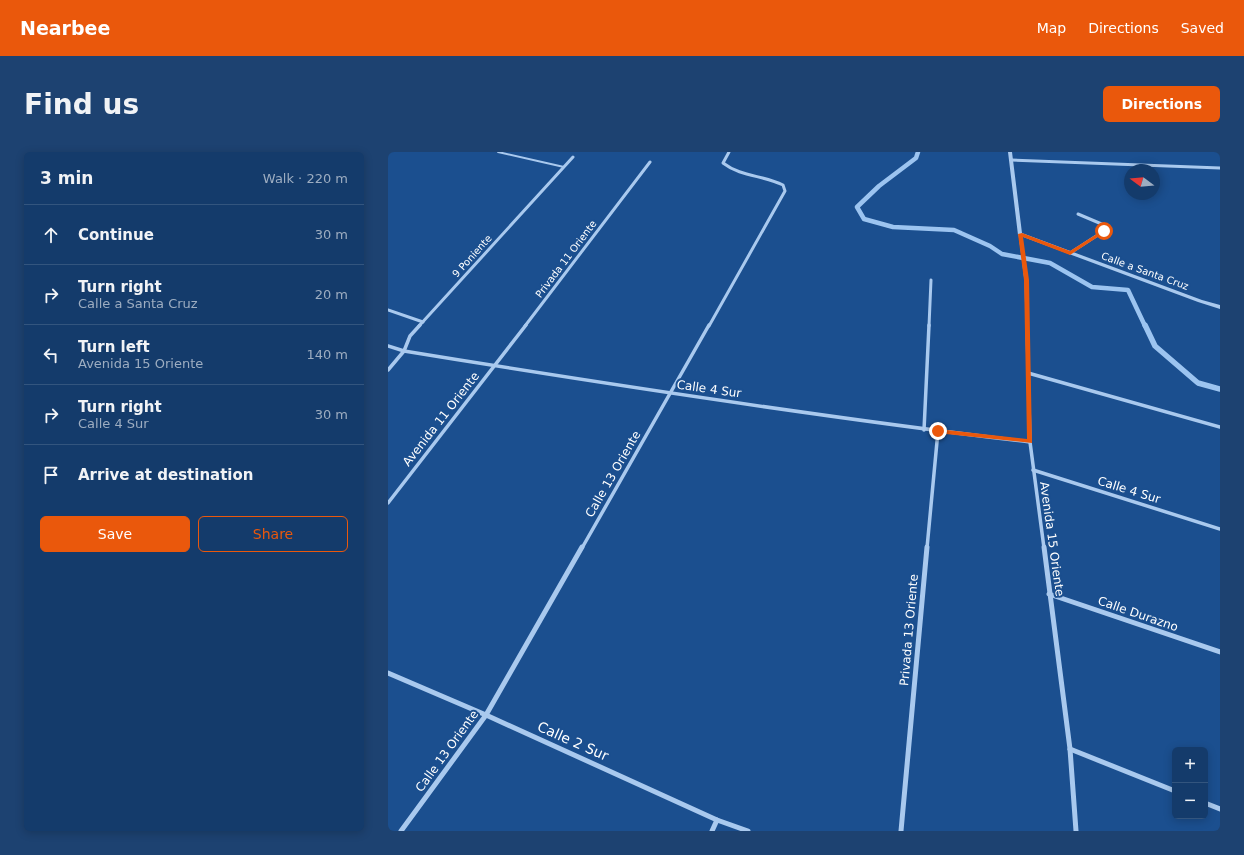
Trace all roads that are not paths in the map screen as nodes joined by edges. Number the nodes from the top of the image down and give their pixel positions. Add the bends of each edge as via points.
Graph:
1 (498, 152) edge
2 (729, 152) edge
3 (1010, 152) edge
4 (573, 157) dead end
5 (1011, 160) junction
6 (650, 162) dead end
7 (564, 167) junction
8 (1220, 168) edge
9 (1078, 214) dead end
10 (1020, 234) junction
11 (1070, 253) junction
12 (931, 280) dead end
13 (1220, 307) edge
14 (388, 310) edge
15 (423, 322) junction
16 (388, 346) edge
17 (404, 351) junction
18 (495, 366) junction
19 (388, 370) edge
20 (1028, 373) junction
21 (670, 394) junction
22 (1220, 427) edge
23 (924, 430) junction
24 (938, 431) junction
25 (1030, 442) junction
26 (1032, 470) junction
27 (388, 503) edge
28 (1220, 529) edge
29 (1049, 594) junction
30 (1220, 652) edge
31 (388, 674) edge
32 (486, 715) junction
33 (1070, 749) junction
34 (1172, 790) edge
35 (1208, 804) edge
36 (1220, 809) edge
37 (717, 820) junction
38 (401, 831) edge
39 (712, 831) edge
40 (748, 831) edge
41 (901, 831) edge
42 (1076, 831) edge

1 - 7 lane
2 - 21 street, Calle 13 Oriente via 723,163 728,169 777,181 783,185 785,191
3 - 5 street
4 - 7 street, 9 Poniente
5 - 8 street
5 - 10 street
6 - 18 street, Privada 11 Oriente
7 - 15 street, 9 Poniente
9 - 11 street via 1106,228
10 - 11 street, Calle a Santa Cruz
10 - 20 street, Avenida 15 Oriente via 1026,280
11 - 13 street, Calle a Santa Cruz
12 - 23 street
14 - 15 street
15 - 17 street, 9 Poniente via 410,336
16 - 17 street, Calle 4 Sur
17 - 18 street, Calle 4 Sur
17 - 19 street, 9 Poniente
18 - 21 street, Calle 4 Sur
18 - 27 street, Avenida 11 Oriente
20 - 22 street
20 - 25 street, Avenida 15 Oriente
21 - 23 street, Calle 4 Sur
21 - 32 street, Calle 13 Oriente
23 - 24 street, Calle 4 Sur
24 - 25 street, Calle 4 Sur
24 - 41 street, Privada 13 Oriente
25 - 26 street, Avenida 15 Oriente
26 - 28 street, Calle 4 Sur
26 - 29 street, Avenida 15 Oriente
29 - 30 street, Calle Durazno
29 - 33 street, Avenida 15 Oriente
31 - 32 street, Calle 2 Sur
32 - 37 street, Calle 2 Sur
32 - 38 street, Calle 13 Oriente
33 - 34 street
33 - 42 street, Avenida 15 Oriente
35 - 36 street
37 - 39 street
37 - 40 street, Calle 2 Sur

